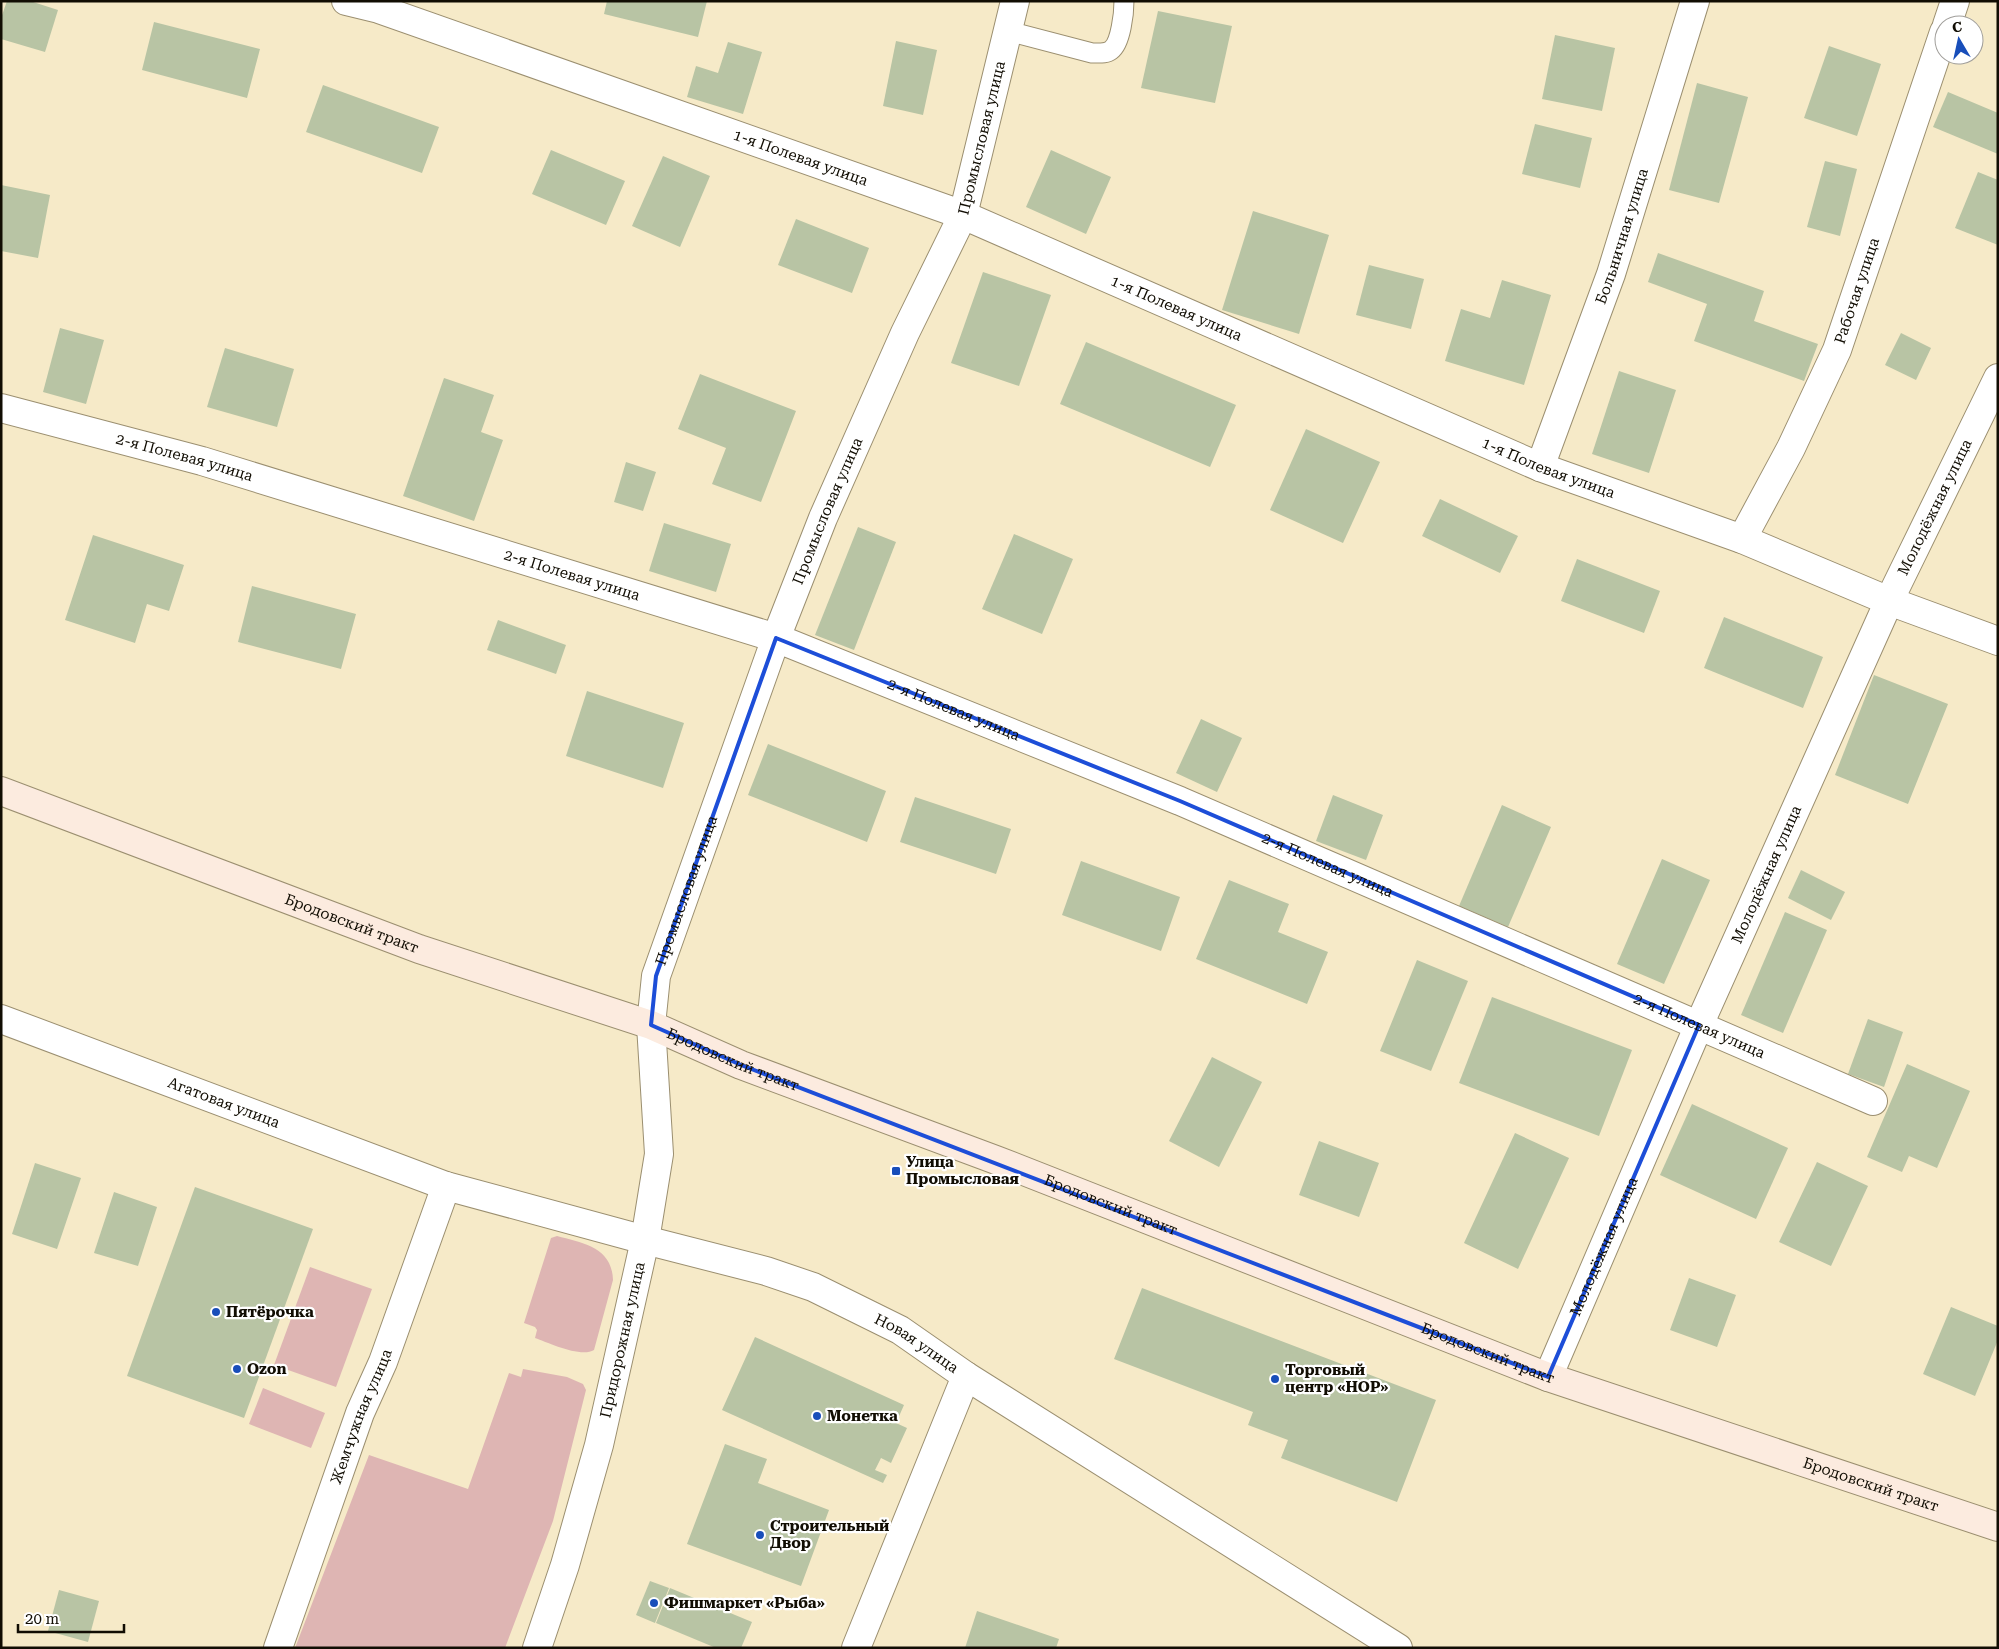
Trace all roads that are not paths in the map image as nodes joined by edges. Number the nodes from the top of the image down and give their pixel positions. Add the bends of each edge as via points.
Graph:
1 (346, 1) edge
2 (1015, 1) edge
3 (1124, 1) edge
4 (1695, 1) edge
5 (1954, 1) edge
6 (1949, 15) edge
7 (1008, 31) junction
8 (1934, 62) edge
9 (962, 215) junction
10 (1998, 378) edge
11 (1, 408) edge
12 (1540, 467) junction
13 (1742, 539) junction
14 (1890, 601) junction
15 (776, 638) junction
16 (1998, 641) edge
17 (1, 791) edge
18 (1, 1019) edge
19 (651, 1025) junction
20 (1699, 1025) junction
21 (1872, 1101) dead end
22 (446, 1186) junction
23 (645, 1240) junction
24 (966, 1376) junction
25 (1548, 1376) junction
26 (1998, 1527) edge
27 (278, 1648) edge
28 (537, 1648) edge
29 (856, 1648) edge
30 (1398, 1648) edge

1 - 9 street, 1-я Полевая улица via 379,9
2 - 7 street, Промысловая улица
3 - 7 lane via 1117,41 1113,49 1105,53 1092,53
4 - 12 street, Больничная улица via 1611,274
5 - 6 street
7 - 9 street, Промысловая улица
8 - 13 street, Рабочая улица via 1837,350 1791,448
9 - 12 street, 1-я Полевая улица
9 - 15 street, Промысловая улица via 822,518
10 - 14 street, Молодёжная улица
11 - 15 street, 2-я Полевая улица via 202,461
12 - 13 street, 1-я Полевая улица
13 - 14 street, 1-я Полевая улица
14 - 16 street, 1-я Полевая улица
14 - 20 street, Молодёжная улица
15 - 19 street, Промысловая улица via 656,976
15 - 20 street, 2-я Полевая улица via 1180,801
17 - 19 main road, Бродовский тракт via 419,949
18 - 22 street, Агатовая улица
19 - 23 street, Придорожная улица via 659,1154
19 - 25 main road, Бродовский тракт via 741,1065 996,1160
20 - 21 street, 2-я Полевая улица
20 - 25 street, Молодёжная улица
22 - 23 street, Агатовая улица
22 - 27 street, Жемчужная улица via 383,1362 360,1413
23 - 24 street, Новая улица via 766,1271 813,1287 900,1330
23 - 28 street, Придорожная улица via 599,1445 565,1565
24 - 29 street, Новая улица
24 - 30 street
25 - 26 main road, Бродовский тракт

